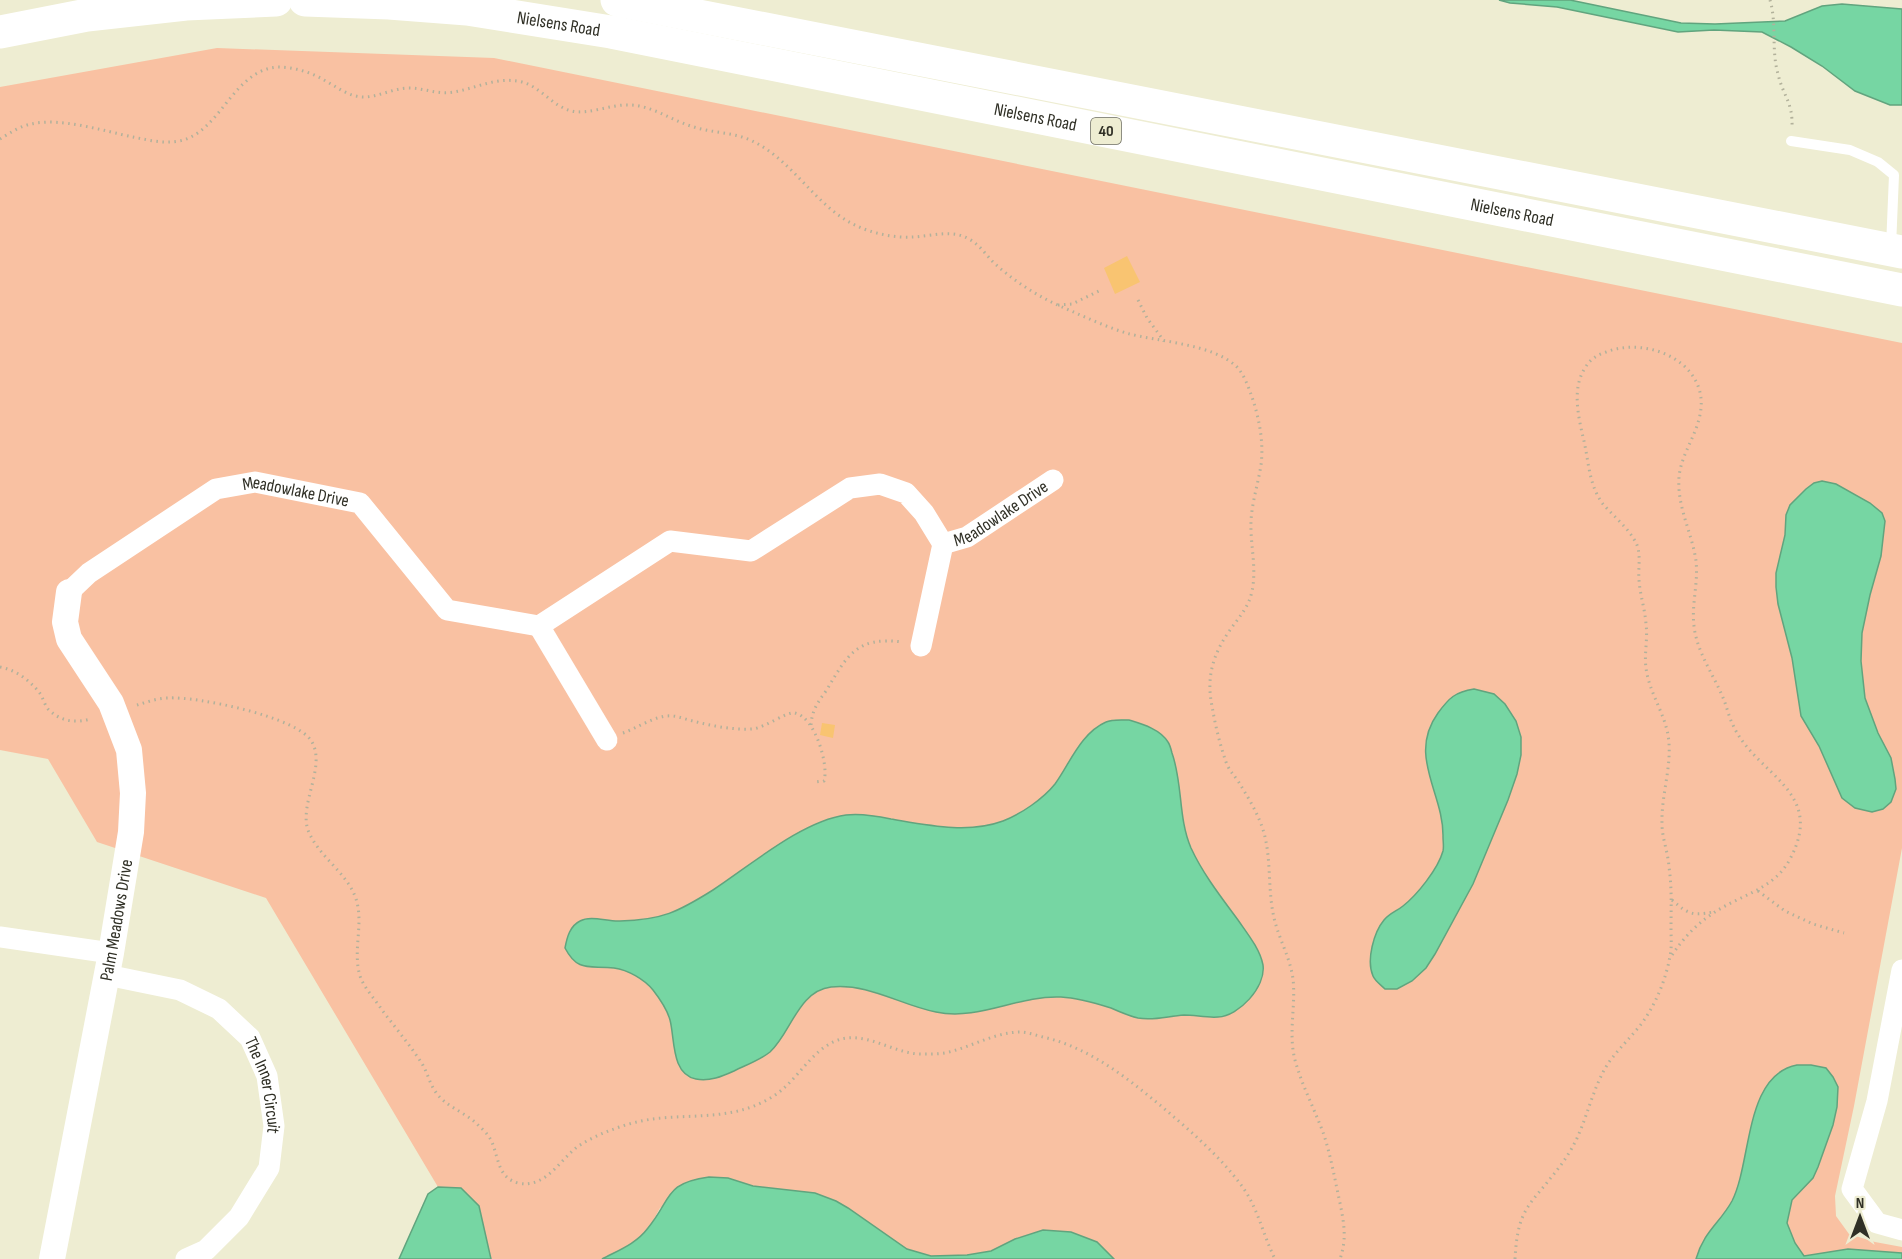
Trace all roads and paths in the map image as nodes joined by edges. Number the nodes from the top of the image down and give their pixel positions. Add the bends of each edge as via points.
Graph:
1 (276, 0) edge
2 (305, 0) edge
3 (617, 0) edge
4 (1770, 0) edge
5 (0, 32) edge
6 (0, 139) edge
7 (1791, 141) joint
8 (1896, 250) edge
9 (1101, 290) dead end
10 (1902, 290) edge
11 (1138, 300) dead end
12 (1057, 305) junction
13 (1164, 341) junction
14 (1053, 480) dead end
15 (943, 543) junction
16 (69, 592) joint
17 (539, 626) junction
18 (921, 646) joint
19 (0, 667) edge
20 (137, 705) dead end
21 (91, 719) dead end
22 (811, 726) junction
23 (607, 741) joint
24 (815, 782) dead end
25 (1758, 891) junction
26 (1672, 900) junction
27 (1715, 911) junction
28 (1844, 933) dead end
29 (0, 937) edge
30 (1670, 958) junction
31 (109, 964) junction
32 (1902, 970) edge
33 (1902, 1230) edge
34 (51, 1259) edge
35 (186, 1259) edge
36 (1275, 1259) edge
37 (1340, 1259) edge
38 (1515, 1259) edge

1 - 5 main road via 186,4 87,15
2 - 10 main road, Nielsens Road / 40 via 467,9 611,32
3 - 8 main road, Nielsens Road / 40
4 - 7 path via 1778,75 1793,112
6 - 12 path via 26,124 44,122 174,143 203,128 258,72 275,67 314,74 360,97 392,89 443,93 460,92 478,84 522,82 572,111 632,104 697,129 748,138 784,163 852,225 878,234 905,237 947,233 964,236 1019,284
7 - 8 lane via 1850,150 1878,162 1894,176
9 - 12 path via 1072,304
11 - 13 path
12 - 13 path via 1125,333
13 - 37 path via 1213,354 1235,366 1246,380 1260,428 1262,460 1252,504 1252,590 1245,610 1215,654 1208,679 1227,766 1252,805 1264,834 1274,922 1293,977 1293,1054 1325,1139 1346,1232
14 - 15 street, Meadowlake Drive via 967,537
15 - 17 street, Meadowlake Drive via 906,493 880,484 850,488 751,551 670,541
15 - 18 street, Meadowlake Drive
16 - 17 street, Meadowlake Drive via 89,573 216,489 255,482 360,503 447,610
16 - 31 street, Palm Meadows Drive via 65,622 69,639 111,703 129,750 131,832
17 - 23 street
18 - 22 path via 885,640 870,642 855,651 845,659 816,705
19 - 21 path via 26,679 41,694 47,708 63,720 75,723
20 - 36 path via 166,698 218,704 274,719 298,729 312,742 316,760 307,827 318,848 354,892 360,911 357,958 361,980 424,1066 435,1092 481,1127 492,1142 501,1171 513,1182 530,1185 546,1177 576,1148 625,1125 714,1115 767,1100 785,1088 826,1045 841,1038 856,1037 917,1055 945,1053 993,1036 1022,1032 1052,1039 1110,1065 1185,1126 1246,1193
22 - 23 path via 795,713 758,728 744,729 665,716
22 - 24 path via 826,773 824,781
25 - 26 path via 1779,876 1792,857 1800,832 1800,815 1793,795 1741,741 1700,651 1694,624 1695,555 1679,493 1684,455 1700,419 1698,385 1688,368 1669,355 1632,346 1593,357 1582,370 1578,412 1591,484 1636,543 1639,554 1647,676 1668,732 1662,828
25 - 27 path
25 - 28 path via 1785,911
26 - 27 path via 1686,912 1697,915
26 - 30 path
27 - 30 path via 1694,927
29 - 31 street, The Inner Circuit
30 - 38 path via 1650,1011 1598,1083 1568,1154 1525,1211
31 - 34 street, Palm Meadows Drive
31 - 35 street, The Inner Circuit via 180,990 219,1010 250,1038 267,1076 274,1126 269,1168 238,1217 206,1250
32 - 33 street via 1877,1101 1852,1189 1877,1223

